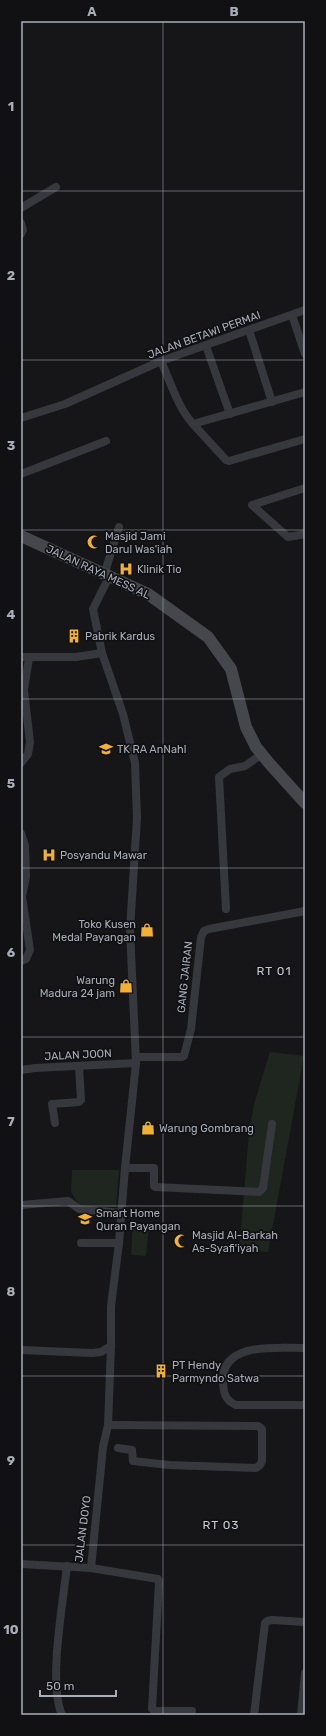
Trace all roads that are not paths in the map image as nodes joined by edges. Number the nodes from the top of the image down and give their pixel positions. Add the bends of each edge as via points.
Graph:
1 (56, 187) dead end
2 (21, 208) edge
3 (21, 223) edge
4 (21, 234) edge
5 (305, 310) edge
6 (292, 315) junction
7 (248, 330) junction
8 (206, 346) junction
9 (305, 354) edge
10 (161, 361) junction
11 (305, 392) edge
12 (272, 402) junction
13 (230, 414) junction
14 (21, 418) edge
15 (193, 424) junction
16 (305, 439) edge
17 (106, 441) dead end
18 (21, 474) edge
19 (305, 488) edge
20 (119, 527) dead end
21 (305, 534) edge
22 (21, 536) edge
23 (106, 576) junction
24 (102, 653) junction
25 (25, 658) edge
26 (262, 754) junction
27 (21, 763) edge
28 (305, 803) edge
29 (21, 833) edge
30 (23, 846) edge
31 (21, 896) edge
32 (226, 909) dead end
33 (305, 911) edge
34 (21, 961) edge
35 (136, 1060) junction
36 (79, 1066) junction
37 (21, 1070) edge
38 (55, 1123) dead end
39 (272, 1124) dead end
40 (125, 1168) junction
41 (21, 1205) edge
42 (122, 1213) junction
43 (82, 1243) dead end
44 (119, 1243) junction
45 (111, 1346) junction
46 (305, 1348) edge
47 (21, 1350) edge
48 (305, 1405) edge
49 (108, 1425) junction
50 (118, 1448) dead end
51 (21, 1564) edge
52 (68, 1566) junction
53 (91, 1568) junction
54 (305, 1622) edge
55 (305, 1673) edge
56 (192, 1711) dead end
57 (62, 1715) edge
58 (254, 1715) edge
59 (301, 1715) edge

1 - 2 street
3 - 4 street
5 - 6 street, JALAN BETAWI PERMAI
6 - 7 street, JALAN BETAWI PERMAI
6 - 9 street
7 - 8 street, JALAN BETAWI PERMAI
7 - 12 street
8 - 10 street, JALAN BETAWI PERMAI
8 - 13 street
10 - 14 street, JALAN BETAWI PERMAI via 65,404
10 - 15 street via 180,403
11 - 12 street
12 - 13 street
13 - 15 street
15 - 16 street via 226,460
17 - 18 street
19 - 21 street via 252,505 288,537
20 - 23 street, JALAN DOYO
22 - 23 street, JALAN RAYA MESS AL
23 - 24 street, JALAN DOYO via 93,609
23 - 26 street, JALAN RAYA MESS AL via 148,594 208,637 231,669 246,727
24 - 25 street via 76,657
24 - 35 street, JALAN DOYO via 123,714 135,763 137,818 130,929
25 - 27 street via 24,690 30,742 28,754
26 - 28 street, JALAN RAYA MESS AL
26 - 32 street via 245,766 230,769 219,777
29 - 30 street
30 - 31 street via 26,878
31 - 34 street via 30,950 26,959
33 - 35 street, GANG JAIRAN via 204,931 201,937 191,1030 184,1056
35 - 36 street, JALAN JOON
35 - 40 street, JALAN DOYO
36 - 37 street, JALAN JOON
36 - 38 street via 80,1100 52,1104
39 - 40 street via 263,1188 259,1192 155,1187 154,1168
40 - 42 street, JALAN DOYO
41 - 42 street via 68,1201 79,1209
42 - 44 street, JALAN DOYO
43 - 44 street
44 - 45 street, JALAN DOYO via 110,1306
45 - 47 street via 101,1352 92,1353
45 - 49 street, JALAN DOYO
46 - 48 street via 266,1348 243,1352 230,1362 223,1374 224,1394 228,1402 236,1405
49 - 50 street via 258,1426 262,1429 262,1461 256,1468 133,1461 132,1450
49 - 53 street, JALAN DOYO
51 - 52 street
52 - 53 street, JALAN DOYO
52 - 57 street, JALAN DOYO via 57,1664 57,1691
53 - 56 street via 158,1579 152,1709
54 - 58 street via 272,1620 265,1624
55 - 59 street

